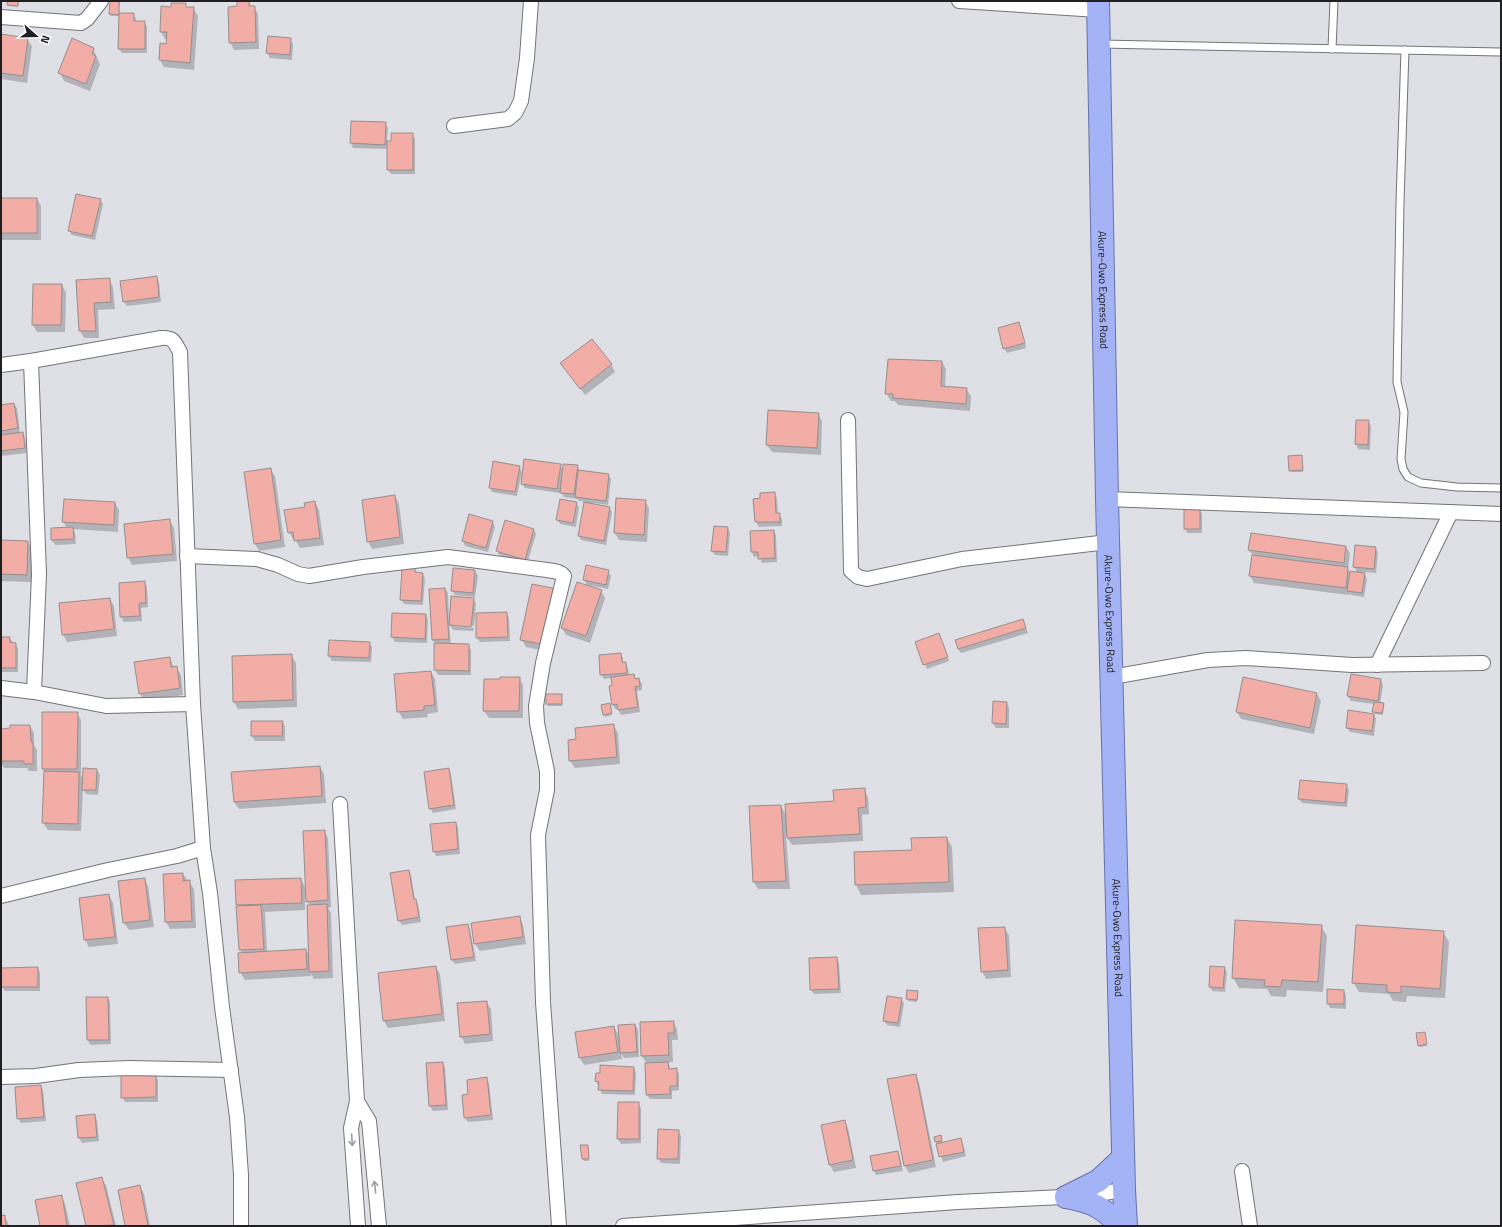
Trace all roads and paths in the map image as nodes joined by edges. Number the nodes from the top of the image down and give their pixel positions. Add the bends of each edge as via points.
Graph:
1 (101, 1) edge
2 (531, 1) edge
3 (959, 1) edge
4 (1334, 1) edge
5 (1098, 6) edge
6 (1, 17) edge
7 (1098, 44) junction
8 (1332, 49) junction
9 (1405, 50) junction
10 (1501, 52) edge
11 (454, 126) dead end
12 (31, 361) junction
13 (1, 365) edge
14 (848, 420) dead end
15 (1501, 488) edge
16 (1107, 499) junction
17 (1451, 512) junction
18 (1501, 514) edge
19 (1108, 542) junction
20 (187, 556) junction
21 (1483, 663) dead end
22 (1377, 665) junction
23 (1112, 677) junction
24 (1, 688) edge
25 (34, 692) junction
26 (193, 704) junction
27 (340, 804) dead end
28 (203, 848) junction
29 (1, 896) edge
30 (231, 1070) junction
31 (1, 1077) edge
32 (357, 1101) junction
33 (1123, 1158) junction
34 (1242, 1171) dead end
35 (1124, 1190) junction
36 (1066, 1197) junction
37 (241, 1226) edge
38 (358, 1226) edge
39 (379, 1226) edge
40 (559, 1226) edge
41 (623, 1226) edge
42 (1121, 1226) edge
43 (1126, 1226) edge
44 (1250, 1226) edge

1 - 6 street via 81,23
2 - 11 street via 521,101 515,113 508,119
3 - 5 street
4 - 8 lane
5 - 7 highway, Akure-Owo Express Road
7 - 8 lane
7 - 16 highway, Akure-Owo Express Road
8 - 9 lane
9 - 10 lane
9 - 15 lane via 1397,382 1404,412 1400,458 1408,477 1421,483
12 - 13 street
12 - 20 street via 161,338 174,341 180,352
12 - 25 street via 39,574
14 - 19 street via 851,571 858,577 867,579 962,559
16 - 17 street
16 - 19 highway, Akure-Owo Express Road
17 - 18 street
17 - 22 street
19 - 23 highway, Akure-Owo Express Road
20 - 26 street
20 - 40 street via 257,559 309,576 448,557 547,570 562,573 564,576 543,663 536,706 537,723 548,771 538,835 543,1002
21 - 22 street
22 - 23 street via 1246,658 1208,660
23 - 33 highway, Akure-Owo Express Road
24 - 25 street
25 - 26 street via 106,706
26 - 28 street
27 - 32 street
28 - 29 street via 178,856
28 - 30 street
30 - 31 street via 122,1068
30 - 37 street via 238,1117
32 -> 38 street via 351,1128
39 -> 32 street via 369,1121
33 - 35 highway, Akure-Owo Express Road
33 - 36 highway via 1098,1181
34 - 44 street
35 - 36 street
35 - 43 highway, Akure-Owo Express Road
36 - 41 street via 958,1202
36 - 42 highway via 1097,1205

